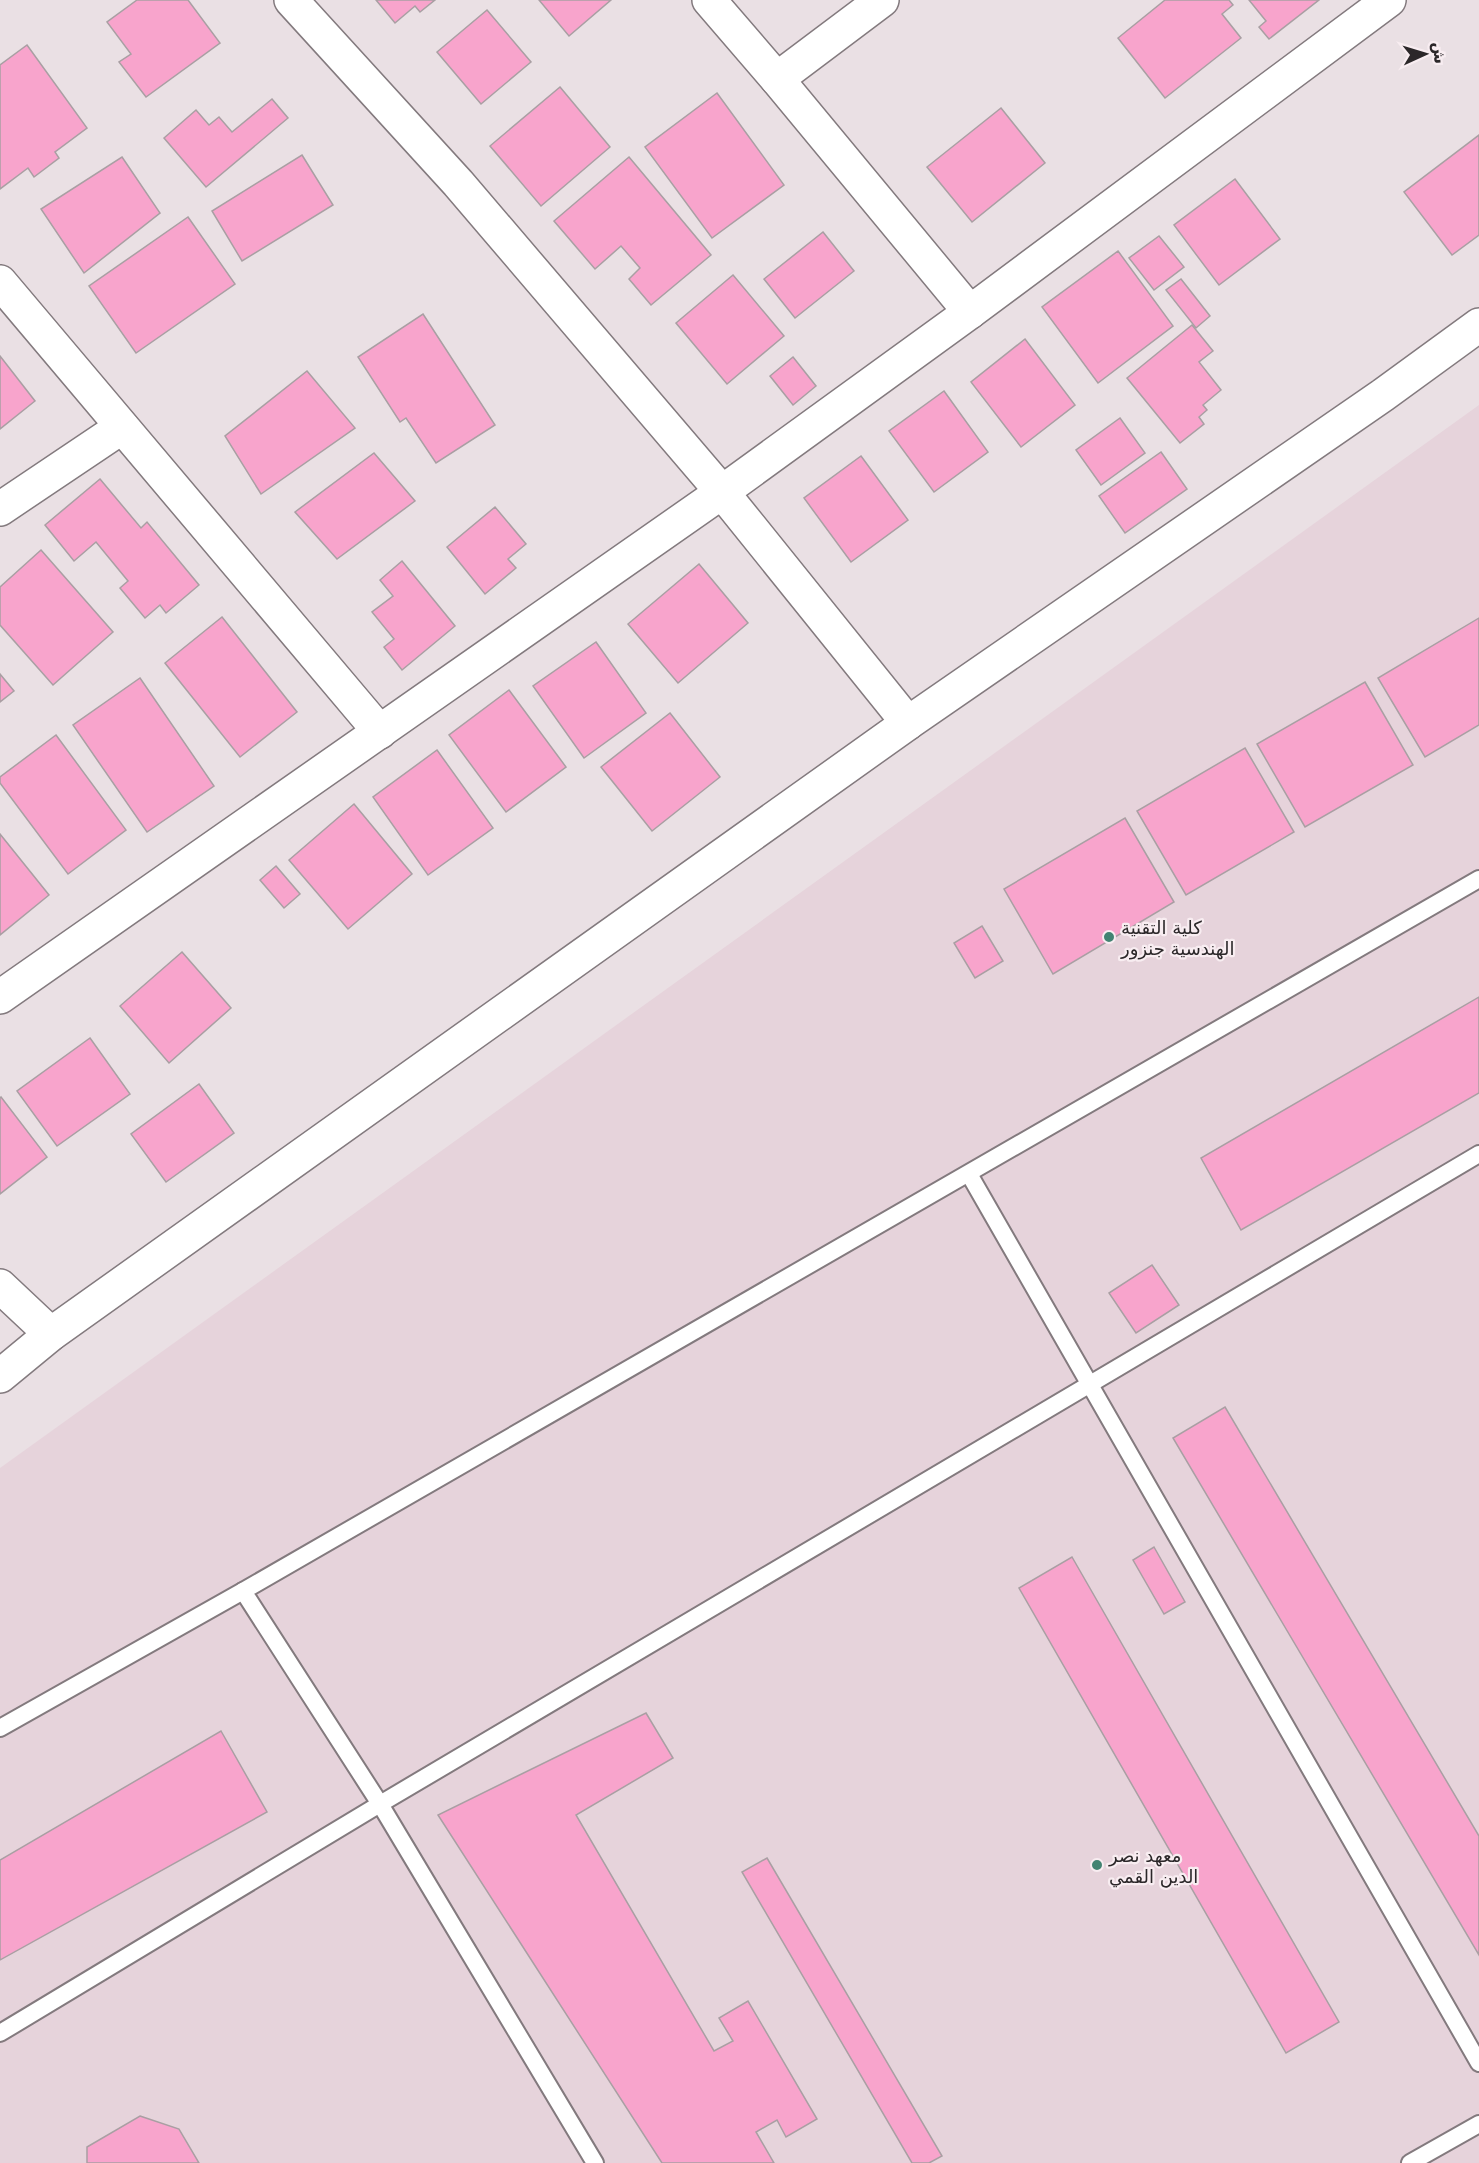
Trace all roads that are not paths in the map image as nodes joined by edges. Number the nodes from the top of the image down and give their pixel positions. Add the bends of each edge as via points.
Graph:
1 (291, 0) edge
2 (709, 0) edge
3 (882, 0) edge
4 (1389, 0) edge
5 (777, 79) junction
6 (0, 282) edge
7 (970, 312) junction
8 (1479, 325) edge
9 (122, 427) junction
10 (723, 492) junction
11 (0, 509) edge
12 (908, 723) junction
13 (380, 732) junction
14 (1479, 879) edge
15 (0, 997) edge
16 (1479, 1154) edge
17 (969, 1173) junction
18 (0, 1286) edge
19 (51, 1334) junction
20 (0, 1376) edge
21 (1089, 1383) junction
22 (243, 1591) junction
23 (0, 1728) edge
24 (380, 1804) junction
25 (0, 2033) edge
26 (1479, 2063) edge
27 (1479, 2124) edge
28 (595, 2163) edge
29 (1410, 2163) edge

1 - 10 street via 458,183
2 - 5 street
3 - 5 street
4 - 7 street
5 - 7 street
6 - 9 street
7 - 10 street
8 - 12 street
9 - 11 street
9 - 13 street
10 - 12 street
10 - 13 street
12 - 19 street
13 - 15 street
14 - 17 lane
16 - 21 lane
17 - 21 lane
17 - 22 lane
18 - 19 street
19 - 20 street
21 - 24 lane
21 - 26 lane
22 - 23 lane
22 - 24 lane
24 - 25 lane
24 - 28 lane
27 - 29 lane

